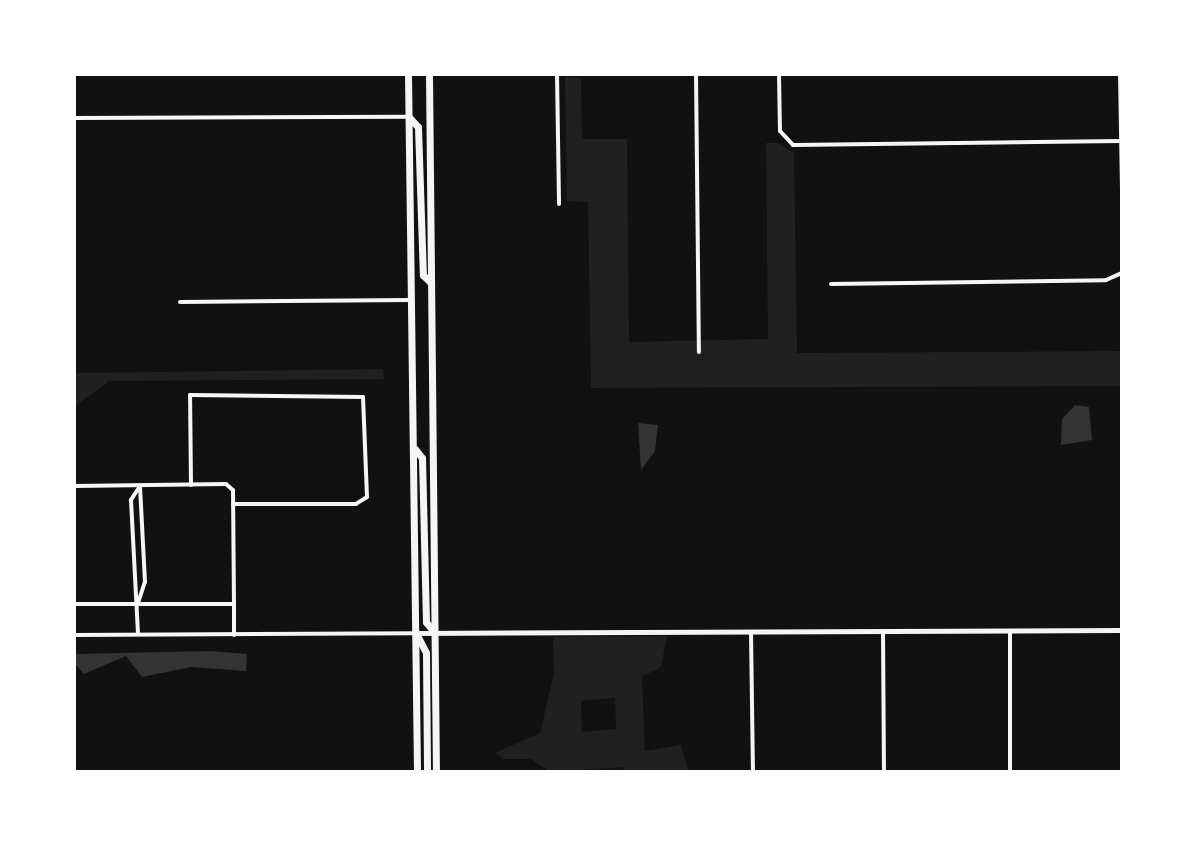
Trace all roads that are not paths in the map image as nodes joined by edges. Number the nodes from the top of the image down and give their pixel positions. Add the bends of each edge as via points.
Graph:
1 (408, 74) edge
2 (429, 74) edge
3 (557, 74) edge
4 (696, 74) edge
5 (779, 74) edge
6 (1120, 74) edge
7 (409, 117) junction
8 (74, 118) edge
9 (1121, 141) edge
10 (1122, 193) edge
11 (559, 204) dead end
12 (1120, 275) edge
13 (431, 283) junction
14 (831, 284) dead end
15 (412, 300) junction
16 (180, 302) dead end
17 (699, 352) dead end
18 (414, 447) junction
19 (191, 485) junction
20 (74, 486) edge
21 (140, 486) junction
22 (233, 504) junction
23 (138, 603) junction
24 (74, 604) edge
25 (234, 604) junction
26 (1122, 630) edge
27 (883, 631) junction
28 (1010, 631) junction
29 (751, 632) junction
30 (416, 633) junction
31 (435, 633) junction
32 (74, 635) edge
33 (138, 635) junction
34 (234, 635) junction
35 (417, 772) edge
36 (427, 772) edge
37 (436, 772) edge
38 (753, 772) edge
39 (884, 772) edge
40 (1010, 772) edge

1 - 7 main road
2 - 13 main road
3 - 11 street
4 - 17 street
5 - 9 street via 780,131 786,142
6 - 9 street
7 - 8 street
7 - 13 main road via 418,127 423,275
7 - 15 main road
9 - 10 street
12 - 14 street
13 - 31 main road
15 - 16 street
15 - 18 main road
18 - 30 main road
18 - 31 main road via 422,458 426,622
19 - 21 street
19 - 22 street via 226,484 233,490
19 - 22 street via 190,395 363,397 367,497 356,504
20 - 21 street
21 - 23 street via 145,582
21 - 23 street via 131,500
22 - 25 street
23 - 24 street
23 - 25 street
23 - 33 street
25 - 34 street
26 - 28 street
27 - 28 street
27 - 29 street
27 - 39 street
28 - 40 street
29 - 31 street
29 - 38 street
30 - 31 street
30 - 34 street
30 - 35 main road
30 - 36 main road via 426,653
31 - 37 main road
32 - 33 street
33 - 34 street

